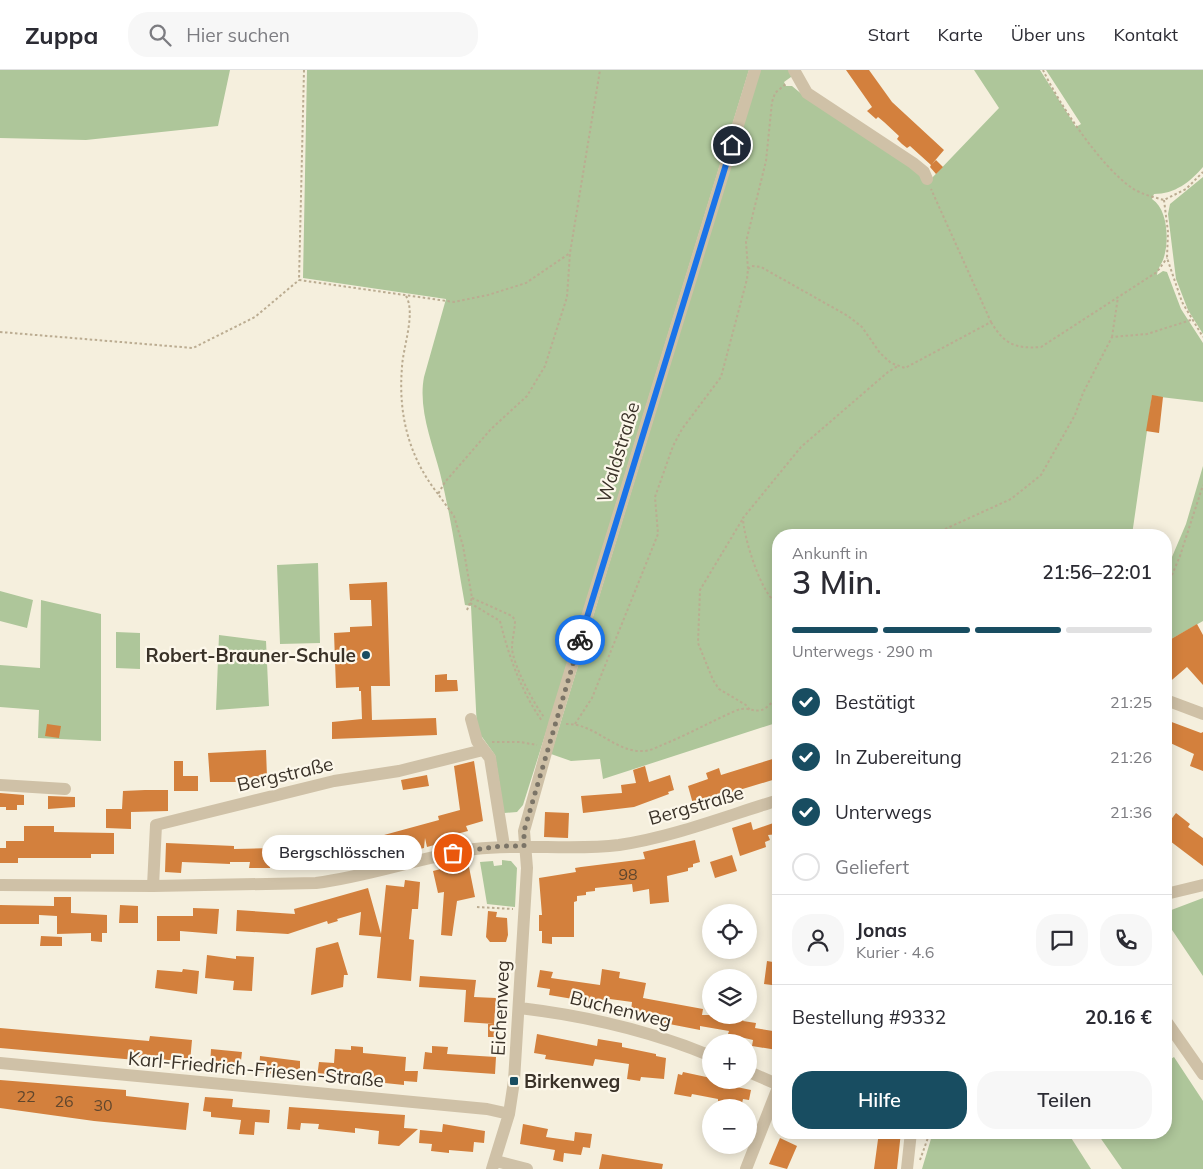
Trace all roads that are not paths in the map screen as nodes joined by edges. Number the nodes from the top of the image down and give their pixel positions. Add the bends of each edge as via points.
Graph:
1 (755, 70) edge
2 (796, 74) edge
3 (927, 179) road end
4 (1172, 702) edge
5 (1203, 714) edge
6 (471, 719) dead end
7 (483, 750) junction
8 (0, 785) edge
9 (65, 789) dead end
10 (772, 802) edge
11 (504, 846) junction
12 (524, 846) junction
13 (0, 885) edge
14 (1203, 885) edge
15 (153, 886) junction
16 (1172, 893) edge
17 (520, 1008) junction
18 (1172, 1030) edge
19 (702, 1052) edge
20 (0, 1064) edge
21 (1203, 1074) edge
22 (757, 1075) edge
23 (772, 1082) edge
24 (772, 1103) edge
25 (509, 1114) junction
26 (910, 1139) edge
27 (494, 1165) edge
28 (527, 1169) edge
29 (746, 1169) edge
30 (907, 1169) edge

1 - 12 street, Waldstraße via 554,724 524,831
2 - 3 street via 808,93 913,163
4 - 5 street
6 - 7 street via 473,734
7 - 11 street via 490,758
7 - 15 street, Bergstraße via 399,771 334,781 156,825
8 - 9 street
10 - 12 street, Bergstraße via 687,829 619,845 588,848
11 - 12 street, Bergstraße
11 - 15 street, Bergstraße via 445,855 343,880
12 - 17 street, Eichenweg via 527,868
13 - 15 street, Bergstraße
14 - 16 street
17 - 19 street, Buchenweg via 626,1026
17 - 25 street, Eichenweg
18 - 21 street
20 - 25 street, Karl-Friedrich-Friesen-Straße via 487,1109
22 - 23 street
24 - 29 street
25 - 27 street, Eichenweg
26 - 30 street
27 - 28 street

